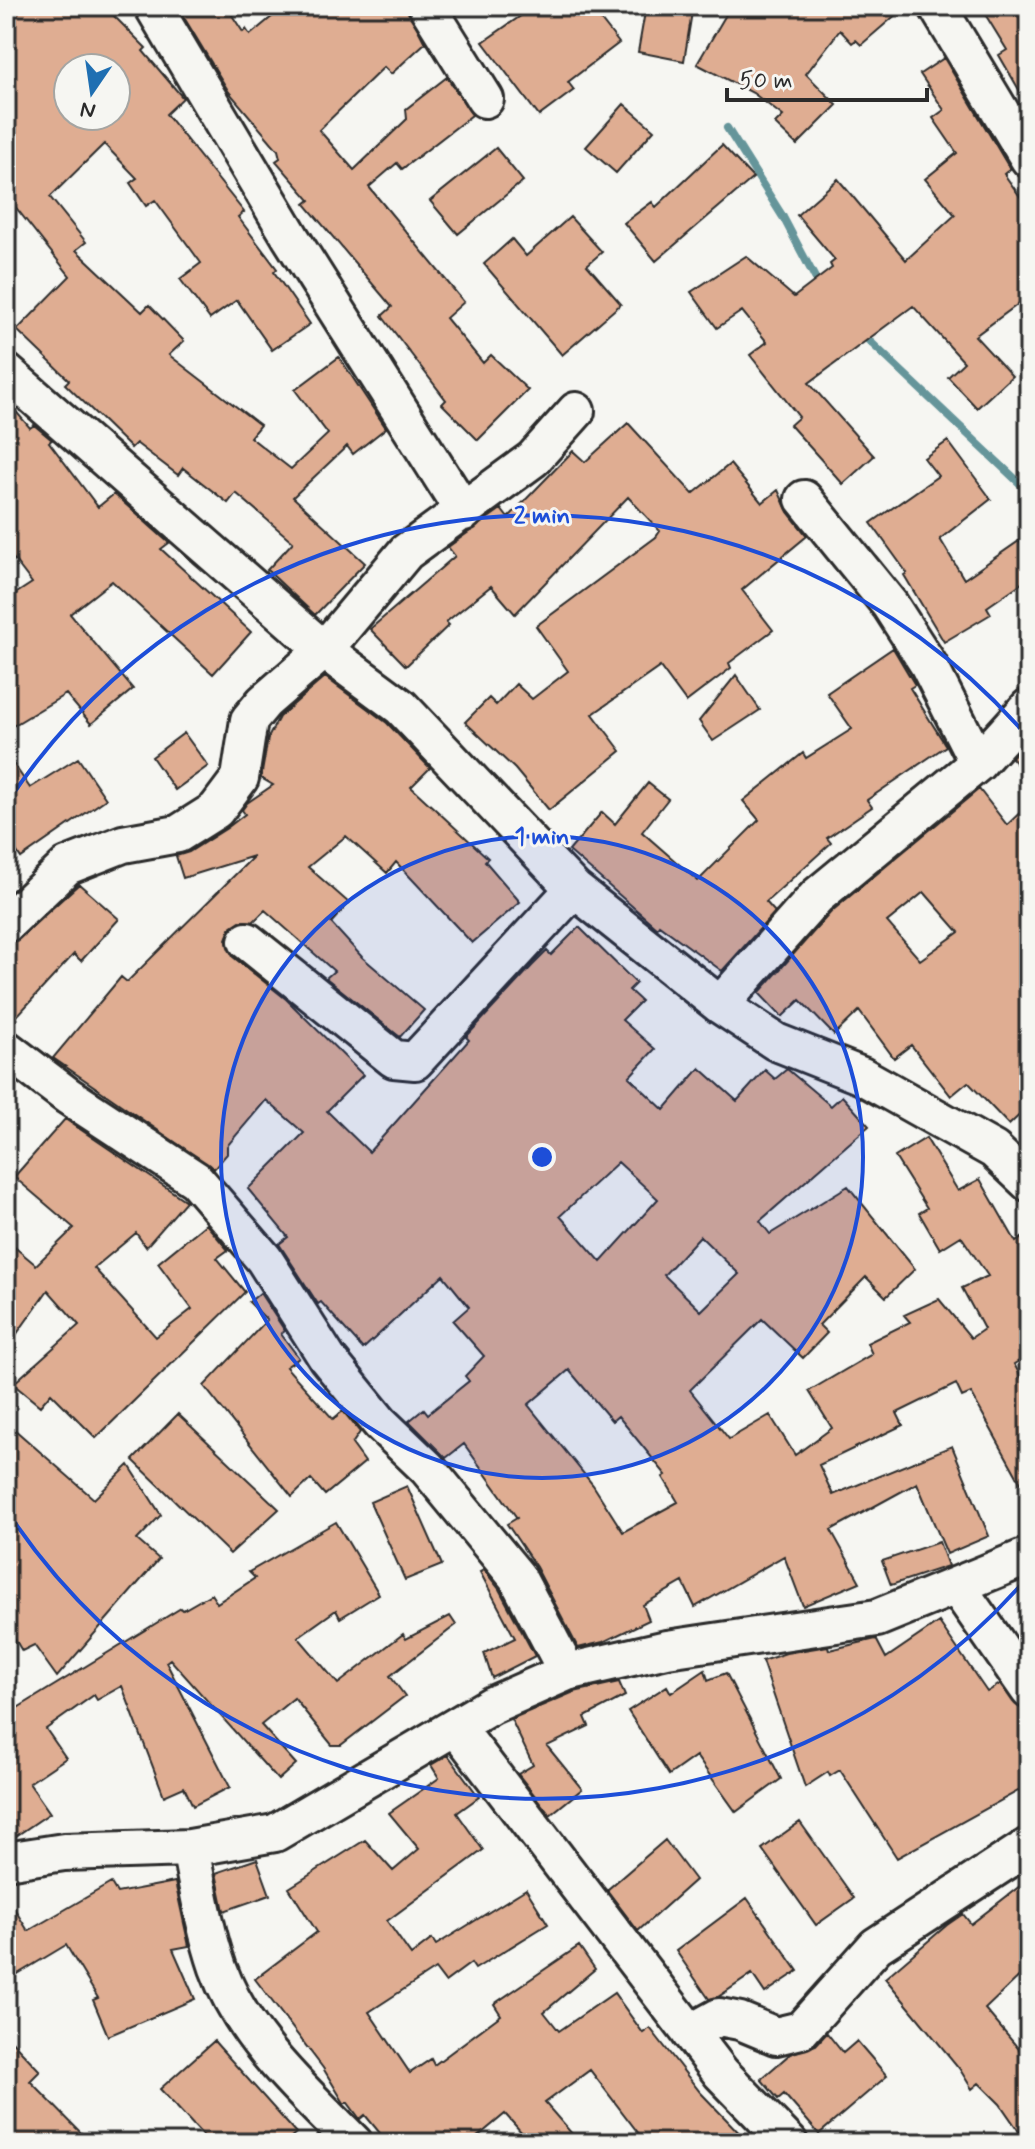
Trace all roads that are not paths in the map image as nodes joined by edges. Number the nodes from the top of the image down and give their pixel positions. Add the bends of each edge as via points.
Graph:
1 (153, 6) edge
2 (427, 6) edge
3 (937, 6) edge
4 (485, 99) dead end
5 (1029, 159) edge
6 (6, 372) edge
7 (576, 411) dead end
8 (804, 499) dead end
9 (464, 512) junction
10 (324, 650) junction
11 (1029, 707) edge
12 (978, 763) junction
13 (574, 889) junction
14 (6, 924) edge
15 (247, 941) dead end
16 (720, 1005) junction
17 (6, 1049) edge
18 (1029, 1183) edge
19 (1029, 1556) edge
20 (958, 1588) junction
21 (567, 1672) junction
22 (1029, 1690) edge
23 (456, 1727) junction
24 (1029, 1846) edge
25 (190, 1848) junction
26 (10, 1852) edge
27 (690, 2033) junction
28 (354, 2143) edge
29 (789, 2143) edge

1 - 9 street
2 - 4 street
3 - 5 street
6 - 10 street
7 - 9 street via 533,459
8 - 12 street via 890,605 928,664
9 - 10 street via 406,552
10 - 13 street via 401,707
10 - 14 street via 249,720 240,778 216,810 178,834 123,844 67,866
11 - 12 street
12 - 16 street via 817,896
13 - 15 street via 415,1061 394,1059
13 - 16 street
16 - 18 street via 776,1042 862,1076 994,1150
17 - 21 street via 196,1180 264,1259 327,1358 517,1577
19 - 20 street
20 - 21 street via 877,1618 667,1649
20 - 22 street
21 - 23 street
23 - 25 street via 275,1833
23 - 27 street
24 - 27 street via 876,1946 801,2030 776,2036 719,2017
25 - 26 street
25 - 28 street via 218,1969 236,2007 281,2069
27 - 29 street

